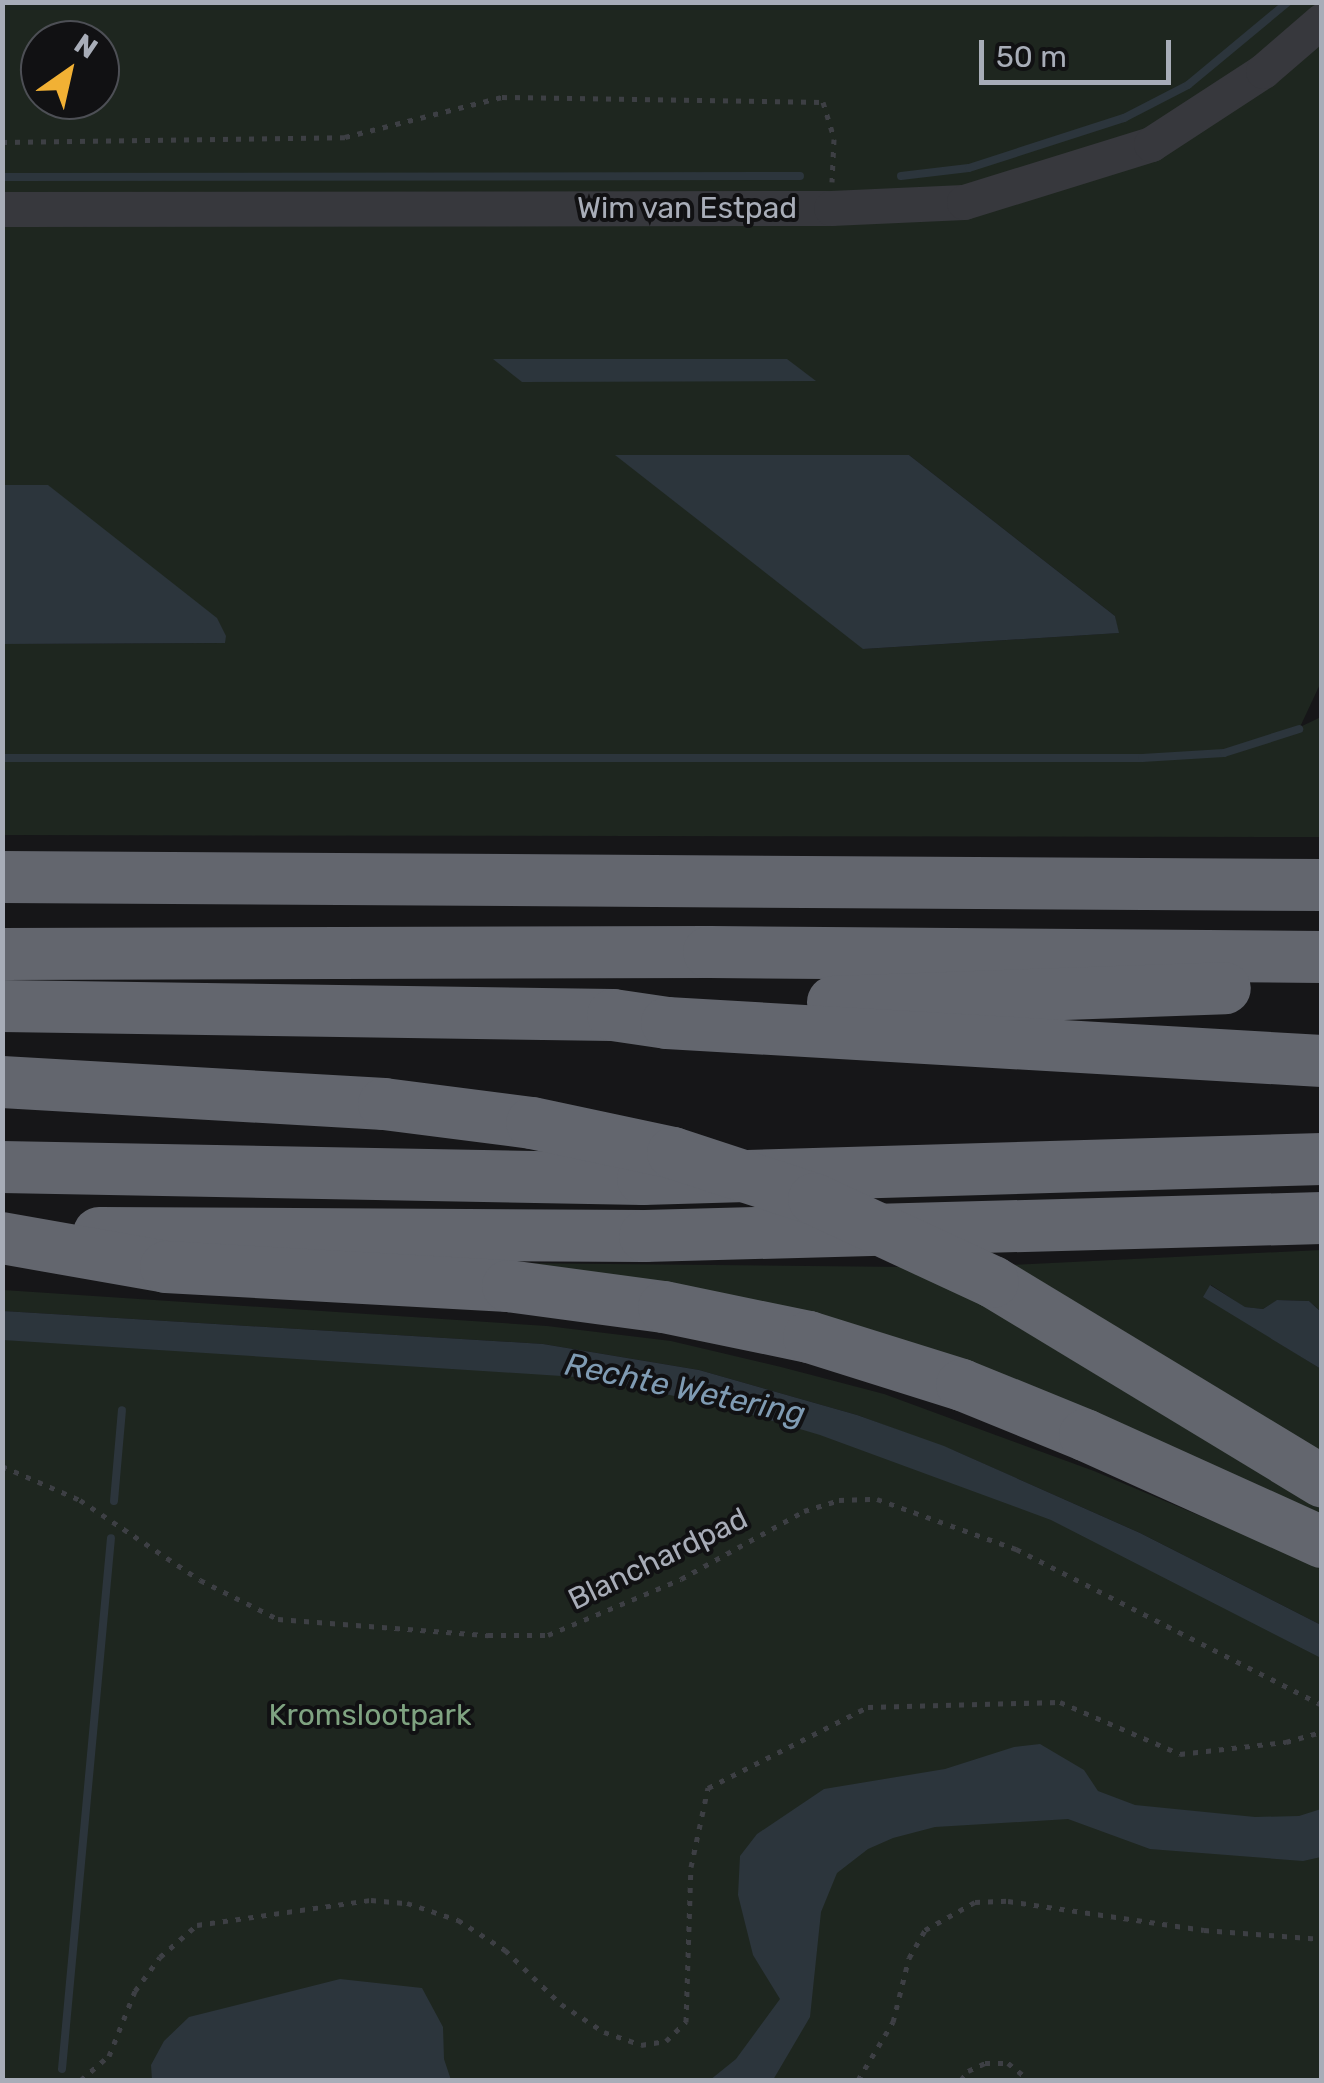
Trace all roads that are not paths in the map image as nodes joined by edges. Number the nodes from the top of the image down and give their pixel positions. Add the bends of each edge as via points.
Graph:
1 (1322, 20) edge
2 (2, 208) edge
3 (2, 878) edge
4 (1322, 885) edge
5 (2, 954) edge
6 (1322, 958) edge
7 (1322, 980) edge
8 (2, 1006) edge
9 (613, 1015) junction
10 (1322, 1061) edge
11 (2, 1082) edge
12 (1322, 1160) edge
13 (2, 1166) edge
14 (1322, 1218) edge
15 (2, 1238) edge
16 (1322, 1481) edge
17 (1322, 1542) edge

1 - 2 street, Wim van Estpad via 1262,71 1152,144 964,202 831,208
3 - 4 highway
5 - 6 highway
7 - 9 highway via 989,998 667,1004
8 - 9 highway
9 - 10 highway
11 - 16 highway, bridge via 384,1104 532,1123 673,1154 814,1199 993,1282
12 - 13 highway via 643,1180
14 - 15 highway via 645,1236 169,1230
15 - 17 highway via 166,1267 508,1286 664,1307 808,1337 1015,1406

